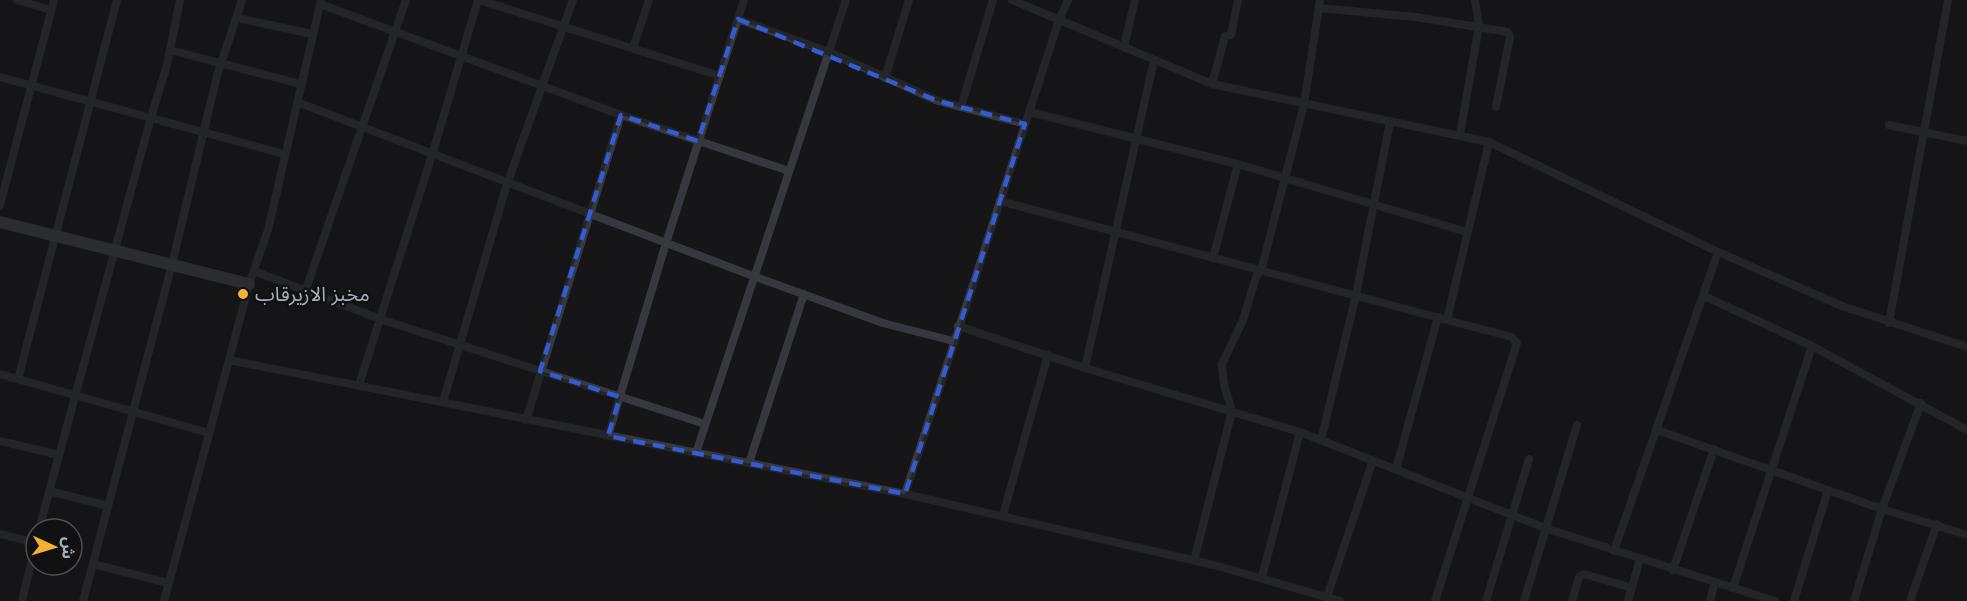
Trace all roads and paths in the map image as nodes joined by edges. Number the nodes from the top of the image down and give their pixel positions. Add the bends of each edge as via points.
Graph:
1 (17, 0) edge
2 (54, 0) edge
3 (117, 0) edge
4 (180, 0) edge
5 (242, 0) edge
6 (406, 0) edge
7 (478, 0) edge
8 (573, 0) edge
9 (649, 0) edge
10 (744, 0) edge
11 (846, 0) edge
12 (909, 0) edge
13 (993, 0) edge
14 (1012, 0) edge
15 (1068, 0) edge
16 (1135, 0) edge
17 (1238, 0) edge
18 (1475, 0) edge
19 (1948, 0) edge
20 (320, 2) edge
21 (1319, 4) edge
22 (51, 10) junction
23 (237, 18) junction
24 (738, 19) junction
25 (1059, 20) junction
26 (1479, 26) junction
27 (563, 27) junction
28 (395, 32) junction
29 (313, 34) junction
30 (1124, 46) junction
31 (633, 48) junction
32 (170, 50) junction
33 (829, 52) junction
34 (461, 56) junction
35 (1154, 60) junction
36 (221, 63) junction
37 (720, 76) junction
38 (0, 77) edge
39 (885, 78) junction
40 (301, 84) junction
41 (1212, 84) junction
42 (32, 85) junction
43 (542, 86) junction
44 (91, 100) junction
45 (297, 102) junction
46 (1304, 104) junction
47 (961, 107) junction
48 (1496, 107) dead end
49 (1030, 112) junction
50 (621, 115) junction
51 (151, 117) junction
52 (1390, 122) junction
53 (1025, 124) junction
54 (1888, 125) dead end
55 (362, 128) junction
56 (204, 131) junction
57 (1924, 133) junction
58 (1460, 134) junction
59 (1137, 137) junction
60 (698, 141) junction
61 (1967, 141) edge
62 (1489, 142) junction
63 (284, 153) junction
64 (432, 155) junction
65 (1238, 164) junction
66 (789, 171) junction
67 (1285, 178) junction
68 (507, 183) junction
69 (1000, 201) junction
70 (0, 205) edge
71 (1375, 205) junction
72 (589, 215) junction
73 (0, 222) edge
74 (1467, 232) junction
75 (1116, 233) junction
76 (55, 236) junction
77 (666, 243) junction
78 (115, 250) junction
79 (1718, 252) junction
80 (1213, 258) junction
81 (172, 264) junction
82 (254, 271) junction
83 (1261, 271) junction
84 (753, 276) junction
85 (249, 284) junction
86 (305, 292) junction
87 (804, 294) junction
88 (1356, 295) junction
89 (1704, 296) junction
90 (1443, 318) junction
91 (380, 319) junction
92 (1889, 323) junction
93 (958, 326) junction
94 (953, 341) junction
95 (459, 345) junction
96 (1812, 346) junction
97 (1967, 346) edge
98 (1048, 355) junction
99 (229, 360) junction
100 (1085, 368) junction
101 (540, 371) junction
102 (0, 374) edge
103 (18, 379) junction
104 (359, 385) junction
105 (75, 395) junction
106 (620, 397) junction
107 (443, 402) junction
108 (1921, 403) junction
109 (132, 411) junction
110 (1232, 411) junction
111 (526, 420) junction
112 (705, 424) junction
113 (1577, 425) dead end
114 (1658, 430) junction
115 (1967, 430) edge
116 (1300, 432) junction
117 (209, 433) junction
118 (608, 436) junction
119 (1321, 440) junction
120 (0, 441) edge
121 (1714, 449) junction
122 (696, 453) junction
123 (59, 455) junction
124 (1529, 459) dead end
125 (1373, 460) junction
126 (749, 463) junction
127 (1396, 469) junction
128 (1771, 470) junction
129 (1828, 490) junction
130 (49, 491) junction
131 (905, 494) junction
132 (1468, 500) junction
133 (108, 506) junction
134 (1882, 509) junction
135 (1003, 515) junction
136 (1511, 516) junction
137 (42, 517) edge
138 (1937, 524) junction
139 (1545, 528) junction
140 (0, 534) edge
141 (1967, 535) edge
142 (24, 540) edge
143 (1614, 550) junction
144 (1640, 559) junction
145 (1194, 561) junction
146 (93, 564) junction
147 (1673, 570) junction
148 (28, 577) edge
149 (1262, 577) junction
150 (1715, 582) junction
151 (168, 583) junction
152 (1632, 588) junction
153 (1733, 588) junction
154 (1327, 597) junction
155 (22, 601) edge
156 (82, 601) edge
157 (164, 601) edge
158 (1341, 601) edge
159 (1435, 601) edge
160 (1486, 601) edge
161 (1524, 601) edge
162 (1572, 601) edge
163 (1628, 601) edge
164 (1710, 601) edge
165 (1774, 601) edge
166 (1794, 601) edge
167 (1854, 601) edge
168 (1910, 601) edge

1 - 22 street
2 - 22 street
3 - 44 street
4 - 32 street
5 - 23 street
6 - 28 street
7 - 27 street
7 - 34 street
8 - 27 street
9 - 31 street
10 - 24 street
11 - 33 street
12 - 39 street
13 - 47 street
14 - 25 street
15 - 25 street
16 - 30 street
17 - 41 street via 1232,35 1225,36
18 - 26 street
19 - 57 street
20 - 28 street
20 - 29 street
21 - 26 street
21 - 46 street
22 - 42 street
23 - 29 street
23 - 36 street
24 - 33 street
24 - 37 street
25 - 30 street
25 - 49 street
26 - 48 street via 1510,33
26 - 58 street
27 - 31 street
27 - 43 street
28 - 34 street
28 - 55 street
29 - 40 street
30 - 35 street
31 - 37 street
32 - 36 street
32 - 51 street
33 - 39 street
33 - 66 street
34 - 43 street
34 - 64 street
35 - 41 street
35 - 59 street
36 - 40 street
36 - 56 street
37 - 60 street
38 - 42 street
39 - 47 street
40 - 45 street
41 - 46 street
42 - 44 street
42 - 70 street
43 - 50 street
43 - 68 street
44 - 51 street
44 - 76 street
45 - 55 street
45 - 63 street
46 - 52 street
46 - 67 street
47 - 53 street
49 - 53 street
49 - 59 street
50 - 60 street
50 - 72 street
51 - 56 street
51 - 78 street
52 - 58 street
52 - 71 street
53 - 69 street
54 - 57 street
55 - 64 street
55 - 86 street
56 - 63 street
56 - 81 street
57 - 61 street
57 - 92 street
58 - 62 street
59 - 65 street
59 - 75 street
60 - 66 street
60 - 77 street
62 - 74 street
62 - 79 street
63 - 82 street via 268,230
64 - 68 street
64 - 91 street
65 - 67 street
65 - 80 street
66 - 84 street
67 - 71 street
67 - 83 street
68 - 72 street
68 - 95 street
69 - 75 street
69 - 93 street
71 - 74 street
71 - 88 street
72 - 77 street
72 - 101 street
73 - 76 street
74 - 90 street
75 - 80 street
75 - 100 street
76 - 78 street
76 - 103 street
77 - 84 street
77 - 106 street
78 - 81 street
78 - 105 street
79 - 89 street
79 - 92 street
80 - 83 street
81 - 85 street
81 - 109 street
82 - 85 street
82 - 86 street
83 - 88 street
83 - 110 street via 1222,364
84 - 87 street
84 - 112 street
85 - 99 street
86 - 91 street
87 - 94 street via 883,323
87 - 126 street
88 - 90 street
88 - 119 street
89 - 96 street
89 - 114 street
90 - 127 street
90 - 132 street via 1512,337 1517,343
91 - 95 street
91 - 104 street
92 - 97 street
93 - 94 street
93 - 98 street
94 - 131 street
95 - 101 street
95 - 107 street
96 - 108 street
96 - 128 street
98 - 100 street
98 - 135 street
99 - 104 street
99 - 117 street
100 - 110 street
101 - 106 street
101 - 111 street
102 - 103 street
103 - 105 street
104 - 107 street
105 - 109 street
105 - 123 street
106 - 112 street
106 - 118 street
107 - 111 street
108 - 115 street
108 - 134 street
109 - 117 street
109 - 133 street
110 - 116 street
110 - 145 street
111 - 118 street
112 - 122 street
113 - 139 street
114 - 121 street
114 - 143 street
116 - 119 street
116 - 149 street
117 - 151 street
118 - 122 street
119 - 125 street
120 - 123 street
121 - 128 street
121 - 147 street
122 - 126 street
123 - 130 street
124 - 136 street
125 - 127 street
125 - 154 street
126 - 131 street
127 - 132 street
128 - 129 street
128 - 153 street
129 - 134 street
129 - 166 street
130 - 133 street
130 - 137 street
131 - 135 street
132 - 136 street
132 - 159 street
133 - 146 street
134 - 138 street
134 - 167 street
135 - 145 street
136 - 139 street
136 - 160 street
138 - 141 street
138 - 168 street
139 - 143 street
139 - 161 street
140 - 142 street
143 - 144 street
144 - 147 street
144 - 152 street
145 - 149 street
146 - 151 street
146 - 156 street
147 - 150 street
148 - 155 street
149 - 154 street
150 - 153 street
150 - 164 street
151 - 157 street
152 - 162 street via 1584,574 1579,577
152 - 163 street
153 - 165 street
154 - 158 street

